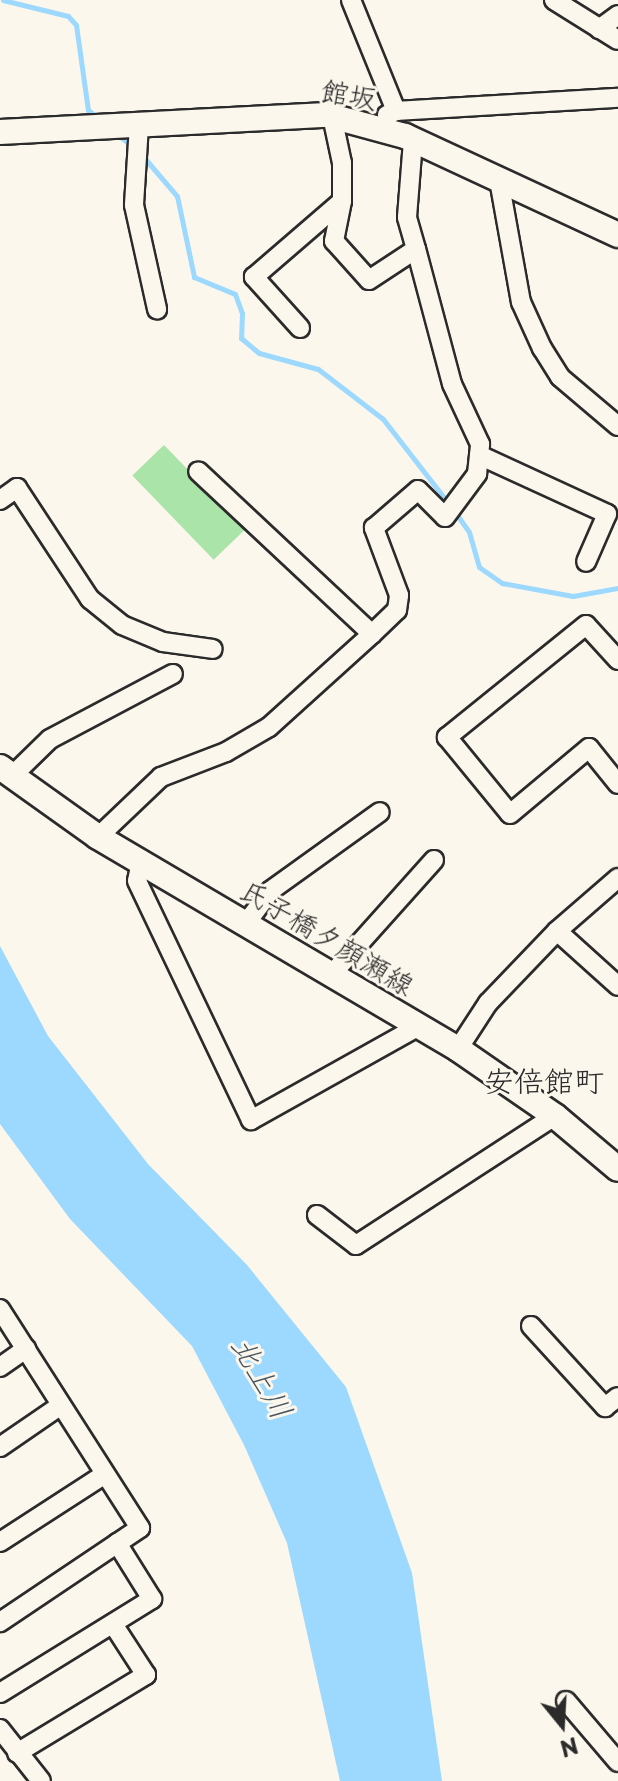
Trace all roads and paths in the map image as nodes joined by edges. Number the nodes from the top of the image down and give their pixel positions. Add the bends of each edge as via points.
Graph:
1 (351, 0) edge
2 (554, 0) edge
3 (618, 15) edge
4 (599, 29) junction
5 (618, 40) edge
6 (618, 98) edge
7 (396, 111) junction
8 (332, 116) junction
9 (131, 125) junction
10 (368, 126) junction
11 (0, 132) edge
12 (413, 141) junction
13 (499, 180) junction
14 (342, 201) junction
15 (618, 235) edge
16 (416, 249) junction
17 (157, 309) dead end
18 (300, 328) dead end
19 (618, 426) edge
20 (479, 455) junction
21 (198, 471) dead end
22 (0, 500) edge
23 (586, 562) dead end
24 (372, 634) junction
25 (213, 649) dead end
26 (618, 660) edge
27 (173, 674) dead end
28 (6, 772) edge
29 (618, 784) edge
30 (380, 812) dead end
31 (98, 837) junction
32 (434, 860) dead end
33 (141, 862) junction
34 (618, 878) edge
35 (247, 922) junction
36 (557, 931) junction
37 (332, 974) junction
38 (618, 986) edge
39 (419, 1026) junction
40 (458, 1049) junction
41 (555, 1116) junction
42 (618, 1169) edge
43 (317, 1215) dead end
44 (0, 1309) edge
45 (531, 1326) dead end
46 (26, 1349) junction
47 (0, 1367) edge
48 (618, 1397) edge
49 (61, 1405) junction
50 (0, 1447) edge
51 (105, 1474) junction
52 (0, 1542) edge
53 (117, 1543) junction
54 (0, 1622) edge
55 (113, 1624) junction
56 (0, 1693) edge
57 (566, 1701) dead end
58 (0, 1729) edge
59 (17, 1753) junction
60 (618, 1762) edge
61 (41, 1781) edge

1 - 7 street
2 - 4 street
3 - 4 street
4 - 5 street
6 - 7 street
7 - 10 street
8 - 9 main road, 館坂
8 - 10 main road, 館坂
8 - 14 street via 342,163
9 - 11 main road, 館坂
9 - 17 street via 134,205
10 - 12 main road, 館坂
12 - 13 main road, 館坂
12 - 16 street via 407,217
13 - 15 main road, 館坂
13 - 19 street via 521,302 542,348 560,377
14 - 16 street via 334,241 369,280
14 - 18 street via 254,277
16 - 20 street via 452,384 480,444
20 - 23 street via 607,514
20 - 24 street via 477,474 445,517 418,490 374,528 399,595 397,610
21 - 24 street
22 - 25 street via 17,488 90,599 122,625 163,642
24 - 31 street via 269,727 226,752 161,777
26 - 29 street via 586,625 447,737 510,814 589,748
27 - 28 street via 50,739
28 - 31 main road, 氏子橋夕顔瀬線
30 - 35 street via 270,891
31 - 33 main road, 氏子橋夕顔瀬線
32 - 37 street
33 - 35 main road, 氏子橋夕顔瀬線
33 - 39 street via 137,881 251,1120
34 - 36 street
35 - 37 main road, 氏子橋夕顔瀬線
36 - 38 street
36 - 40 street via 488,1003
37 - 39 main road, 氏子橋夕顔瀬線
39 - 40 main road, 氏子橋夕顔瀬線
40 - 41 main road, 氏子橋夕顔瀬線
41 - 42 main road, 氏子橋夕顔瀬線
41 - 43 street via 356,1245
44 - 46 street
45 - 48 street via 605,1407
46 - 47 street
46 - 49 street
49 - 50 street
49 - 51 street
51 - 52 street
51 - 53 street via 140,1528
53 - 54 street
53 - 55 street via 152,1599
55 - 56 street
55 - 59 street via 146,1675
57 - 60 street
58 - 59 street
59 - 61 street

